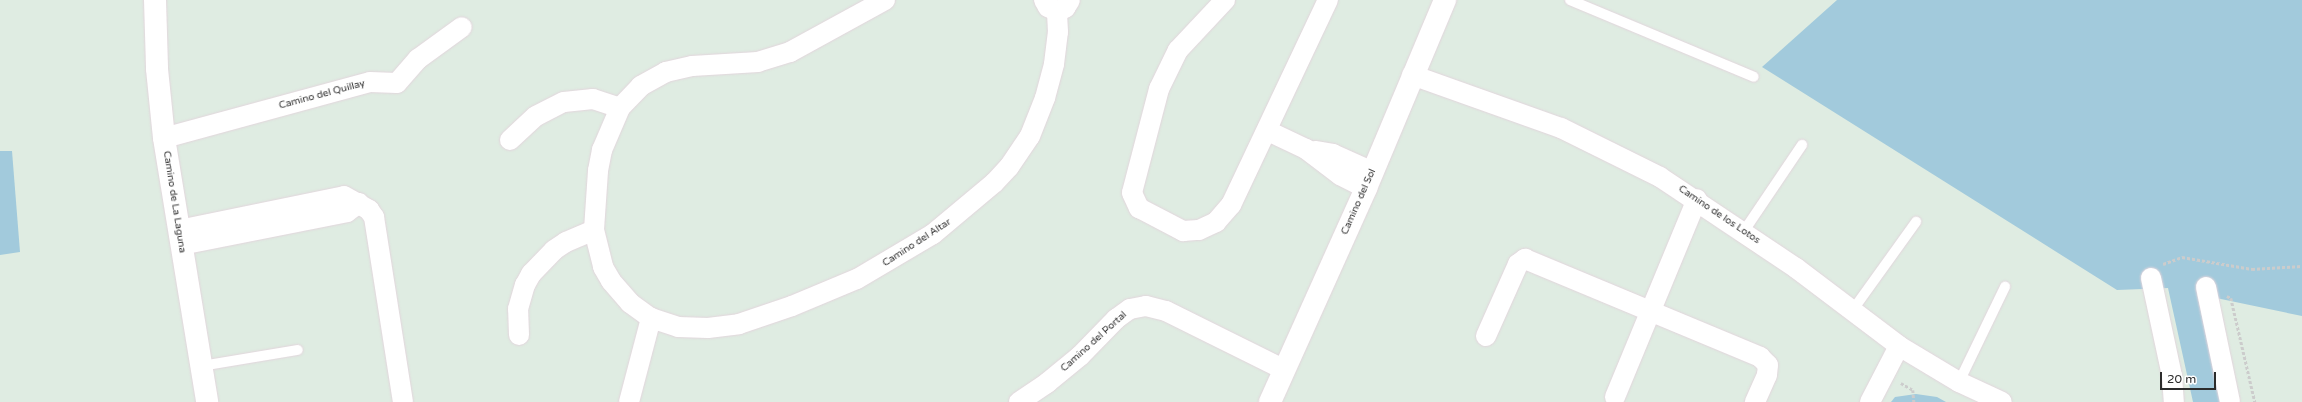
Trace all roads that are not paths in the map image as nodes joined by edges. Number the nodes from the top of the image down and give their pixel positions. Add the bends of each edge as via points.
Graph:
1 (155, 0) edge
2 (884, 0) edge
3 (1226, 0) edge
4 (1328, 0) edge
5 (1445, 0) edge
6 (1570, 0) edge
7 (1057, 4) edge
8 (462, 27) dead end
9 (1412, 75) junction
10 (1754, 77) dead end
11 (620, 108) junction
12 (1268, 131) junction
13 (164, 138) junction
14 (510, 140) dead end
15 (1802, 145) dead end
16 (1369, 180) junction
17 (1697, 199) junction
18 (1916, 222) dead end
19 (594, 230) junction
20 (1744, 231) junction
21 (180, 238) junction
22 (2151, 278) road end
23 (2005, 287) dead end
24 (2206, 288) road end
25 (1852, 311) junction
26 (1649, 312) junction
27 (651, 318) junction
28 (519, 335) dead end
29 (1486, 336) dead end
30 (1899, 346) junction
31 (298, 350) dead end
32 (201, 366) junction
33 (1283, 368) junction
34 (1959, 382) junction
35 (1615, 397) dead end
36 (207, 402) edge
37 (403, 402) edge
38 (629, 402) edge
39 (1019, 402) edge
40 (1270, 402) edge
41 (1755, 402) edge
42 (1870, 402) edge
43 (2002, 402) edge
44 (2174, 402) edge
45 (2230, 402) edge

1 - 13 street, Camino de La Laguna via 157,69
2 - 11 street, Camino del Altar via 790,52 758,62 692,66 666,72 641,86
3 - 12 street via 1178,50 1158,89 1132,193 1140,208 1183,231 1199,230 1216,222 1231,205
4 - 12 street
5 - 9 street, Camino del Sol
6 - 10 lane
7 - 27 street, Camino del Altar via 1058,32 1054,64 1045,98 1030,136 1009,167 950,221 909,250 857,280 755,319 708,328 678,327
8 - 13 street, Camino del Quillay via 418,59 397,83 370,82
9 - 16 street, Camino del Sol
9 - 17 street, Camino de los Lotos via 1561,128 1623,156
11 - 14 street via 593,100 564,102 536,116
11 - 19 street, Camino del Altar via 601,157 595,191
12 - 16 street via 1306,149 1340,175
13 - 21 street, Camino de La Laguna
15 - 20 lane
16 - 33 street, Camino del Sol
17 - 20 street, Camino de los Lotos
17 - 26 street
18 - 25 lane
19 - 27 street, Camino del Altar via 599,255 611,281 630,303
19 - 28 street via 554,250 531,274 518,309
20 - 25 street, Camino de los Lotos
21 - 32 street, Camino de La Laguna
21 - 37 street via 301,214 344,196 369,210 374,217
22 - 44 street via 2172,376
23 - 34 lane
24 - 45 street
25 - 30 street, Camino de los Lotos
26 - 29 street via 1525,259 1518,264
26 - 35 street
26 - 41 street via 1760,357 1768,365 1767,375
27 - 38 street
30 - 34 street, Camino de los Lotos
30 - 42 street
31 - 32 lane
32 - 36 street, Camino de La Laguna
33 - 39 street, Camino del Portal via 1166,311 1146,306 1130,309 1116,319 1080,356
33 - 40 street, Camino del Sol
34 - 43 street, Camino de los Lotos

